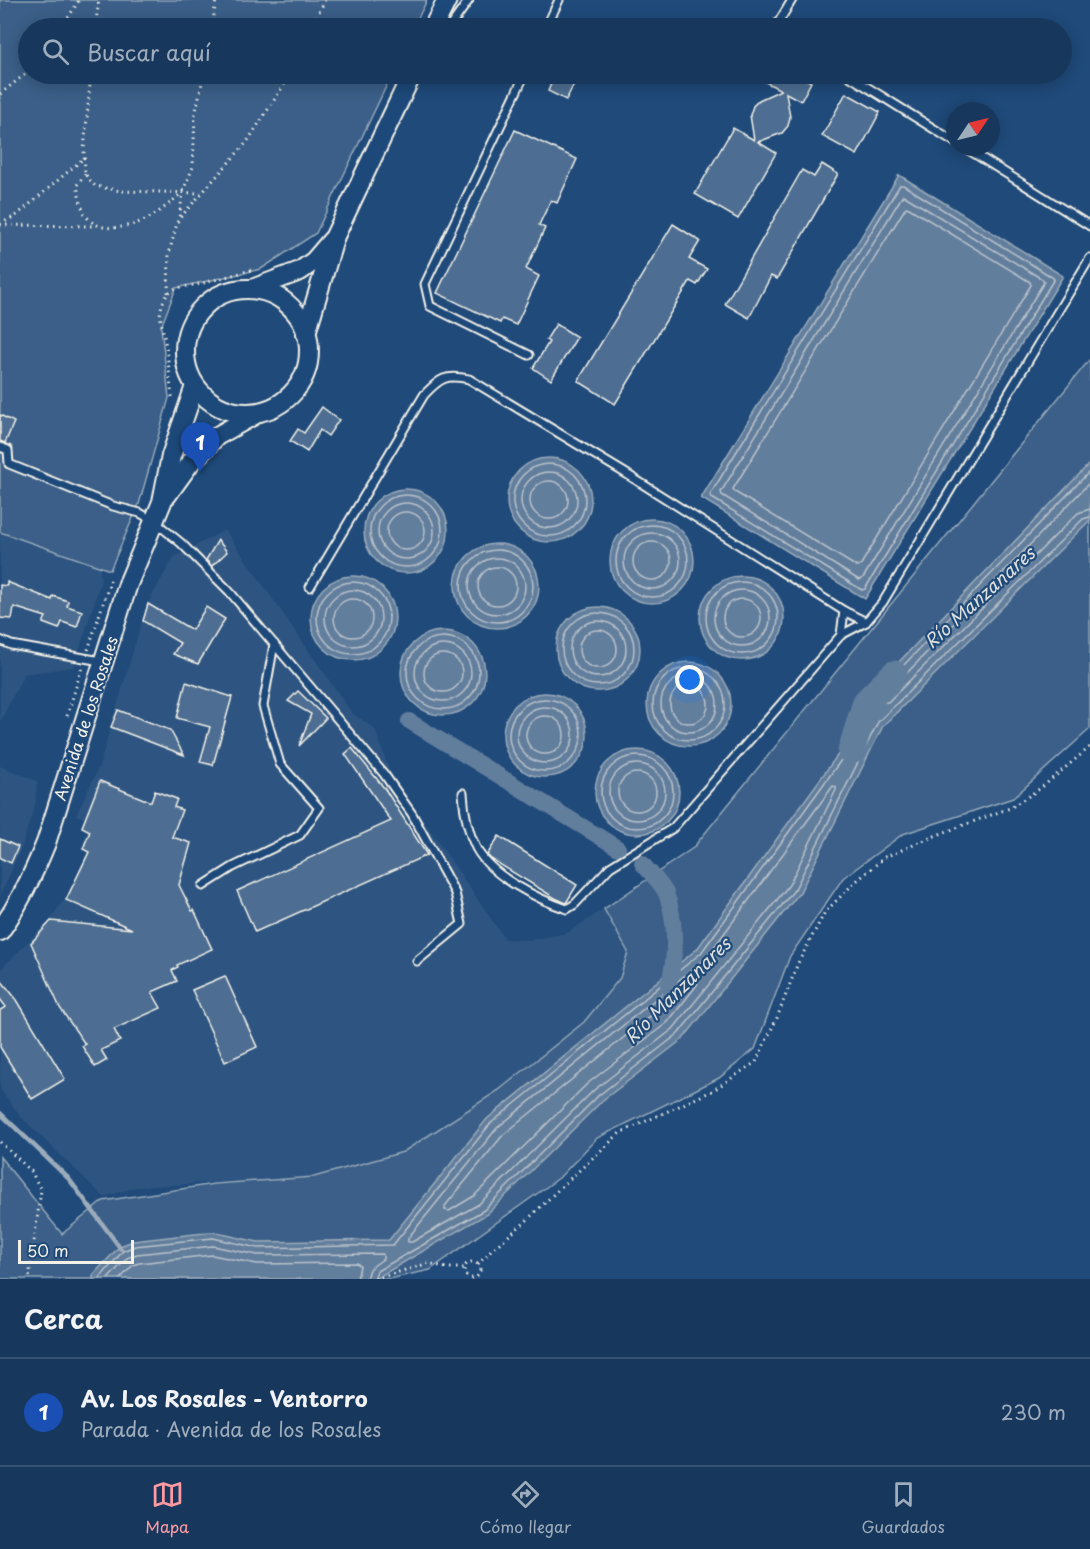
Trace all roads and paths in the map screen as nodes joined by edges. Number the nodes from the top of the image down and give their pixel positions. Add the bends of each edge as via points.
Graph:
1 (79, 0) edge
2 (99, 0) edge
3 (216, 0) edge
4 (325, 0) edge
5 (447, 0) edge
6 (469, 0) edge
7 (559, 0) edge
8 (792, 0) edge
9 (68, 18) edge
10 (96, 18) edge
11 (213, 18) edge
12 (316, 18) edge
13 (438, 18) edge
14 (456, 18) edge
15 (551, 18) edge
16 (780, 18) edge
17 (18, 80) edge
18 (90, 84) edge
19 (202, 84) edge
20 (285, 84) edge
21 (407, 84) edge
22 (412, 84) edge
23 (520, 84) edge
24 (862, 84) edge
25 (0, 94) edge
26 (396, 107) junction
27 (946, 136) edge
28 (978, 156) edge
29 (84, 158) junction
30 (85, 174) junction
31 (183, 192) junction
32 (201, 193) junction
33 (178, 220) junction
34 (0, 225) edge
35 (97, 226) junction
36 (1090, 226) edge
37 (335, 236) junction
38 (1090, 258) edge
39 (252, 289) junction
40 (168, 293) dead end
41 (306, 333) junction
42 (529, 355) dead end
43 (195, 386) junction
44 (257, 413) junction
45 (0, 447) edge
46 (162, 502) junction
47 (154, 521) junction
48 (310, 586) dead end
49 (844, 611) junction
50 (866, 622) junction
51 (841, 635) junction
52 (0, 640) edge
53 (274, 644) junction
54 (104, 662) junction
55 (1090, 747) edge
56 (463, 793) dead end
57 (203, 886) dead end
58 (0, 931) edge
59 (417, 961) dead end
60 (0, 1142) edge
61 (477, 1264) junction
62 (464, 1268) junction
63 (29, 1279) edge
64 (375, 1279) edge

1 - 9 path
2 - 10 path
3 - 11 path
4 - 12 path
5 - 13 street
6 - 14 lane
7 - 15 lane
8 - 16 lane
17 - 25 path
18 - 29 path
19 - 31 path via 195,116 193,167
20 - 32 path via 247,142
21 - 26 street
22 - 26 lane
23 - 42 lane via 425,284 430,306
24 - 27 lane
26 - 37 street
28 - 36 lane
29 - 30 path
29 - 34 path via 18,215
30 - 31 path via 95,186 121,191
30 - 35 path via 77,185 80,200 87,217
31 - 32 path
31 - 33 path
31 - 35 path via 141,222 112,228
32 - 33 path
33 - 40 path via 169,253
34 - 35 path
37 - 39 street via 300,271
37 - 41 street
38 - 50 lane via 883,602
39 - 41 street via 286,303
39 - 43 street via 214,298 194,320 185,348 187,368
41 - 44 street via 309,354 305,375 294,393 277,406
43 - 44 street via 223,408
43 - 46 street, Avenida de los Rosales via 171,456
44 - 46 street, Avenida de los Rosales via 217,436 190,463
45 - 47 lane via 8,450 9,464
46 - 47 street, Avenida de los Rosales
47 - 53 lane via 230,591
47 - 54 street, Avenida de los Rosales via 128,584
48 - 49 lane via 424,395 437,382 453,375 469,379 625,473
49 - 50 lane
49 - 51 lane
50 - 51 lane
51 - 56 lane via 673,828 610,867 567,909 549,903 490,867 475,846
52 - 54 lane
53 - 57 lane via 262,705 280,764 319,808 300,835
53 - 59 lane via 389,782 412,814 455,893 462,924
54 - 58 street, Avenida de los Rosales via 46,843 17,906
55 - 61 path via 1010,808 885,857 825,912 798,963 756,1062 712,1091 620,1133
60 - 63 path via 31,1171 41,1190
61 - 62 path via 469,1262
61 - 62 path via 479,1273 473,1278 466,1275
62 - 64 path via 429,1263

